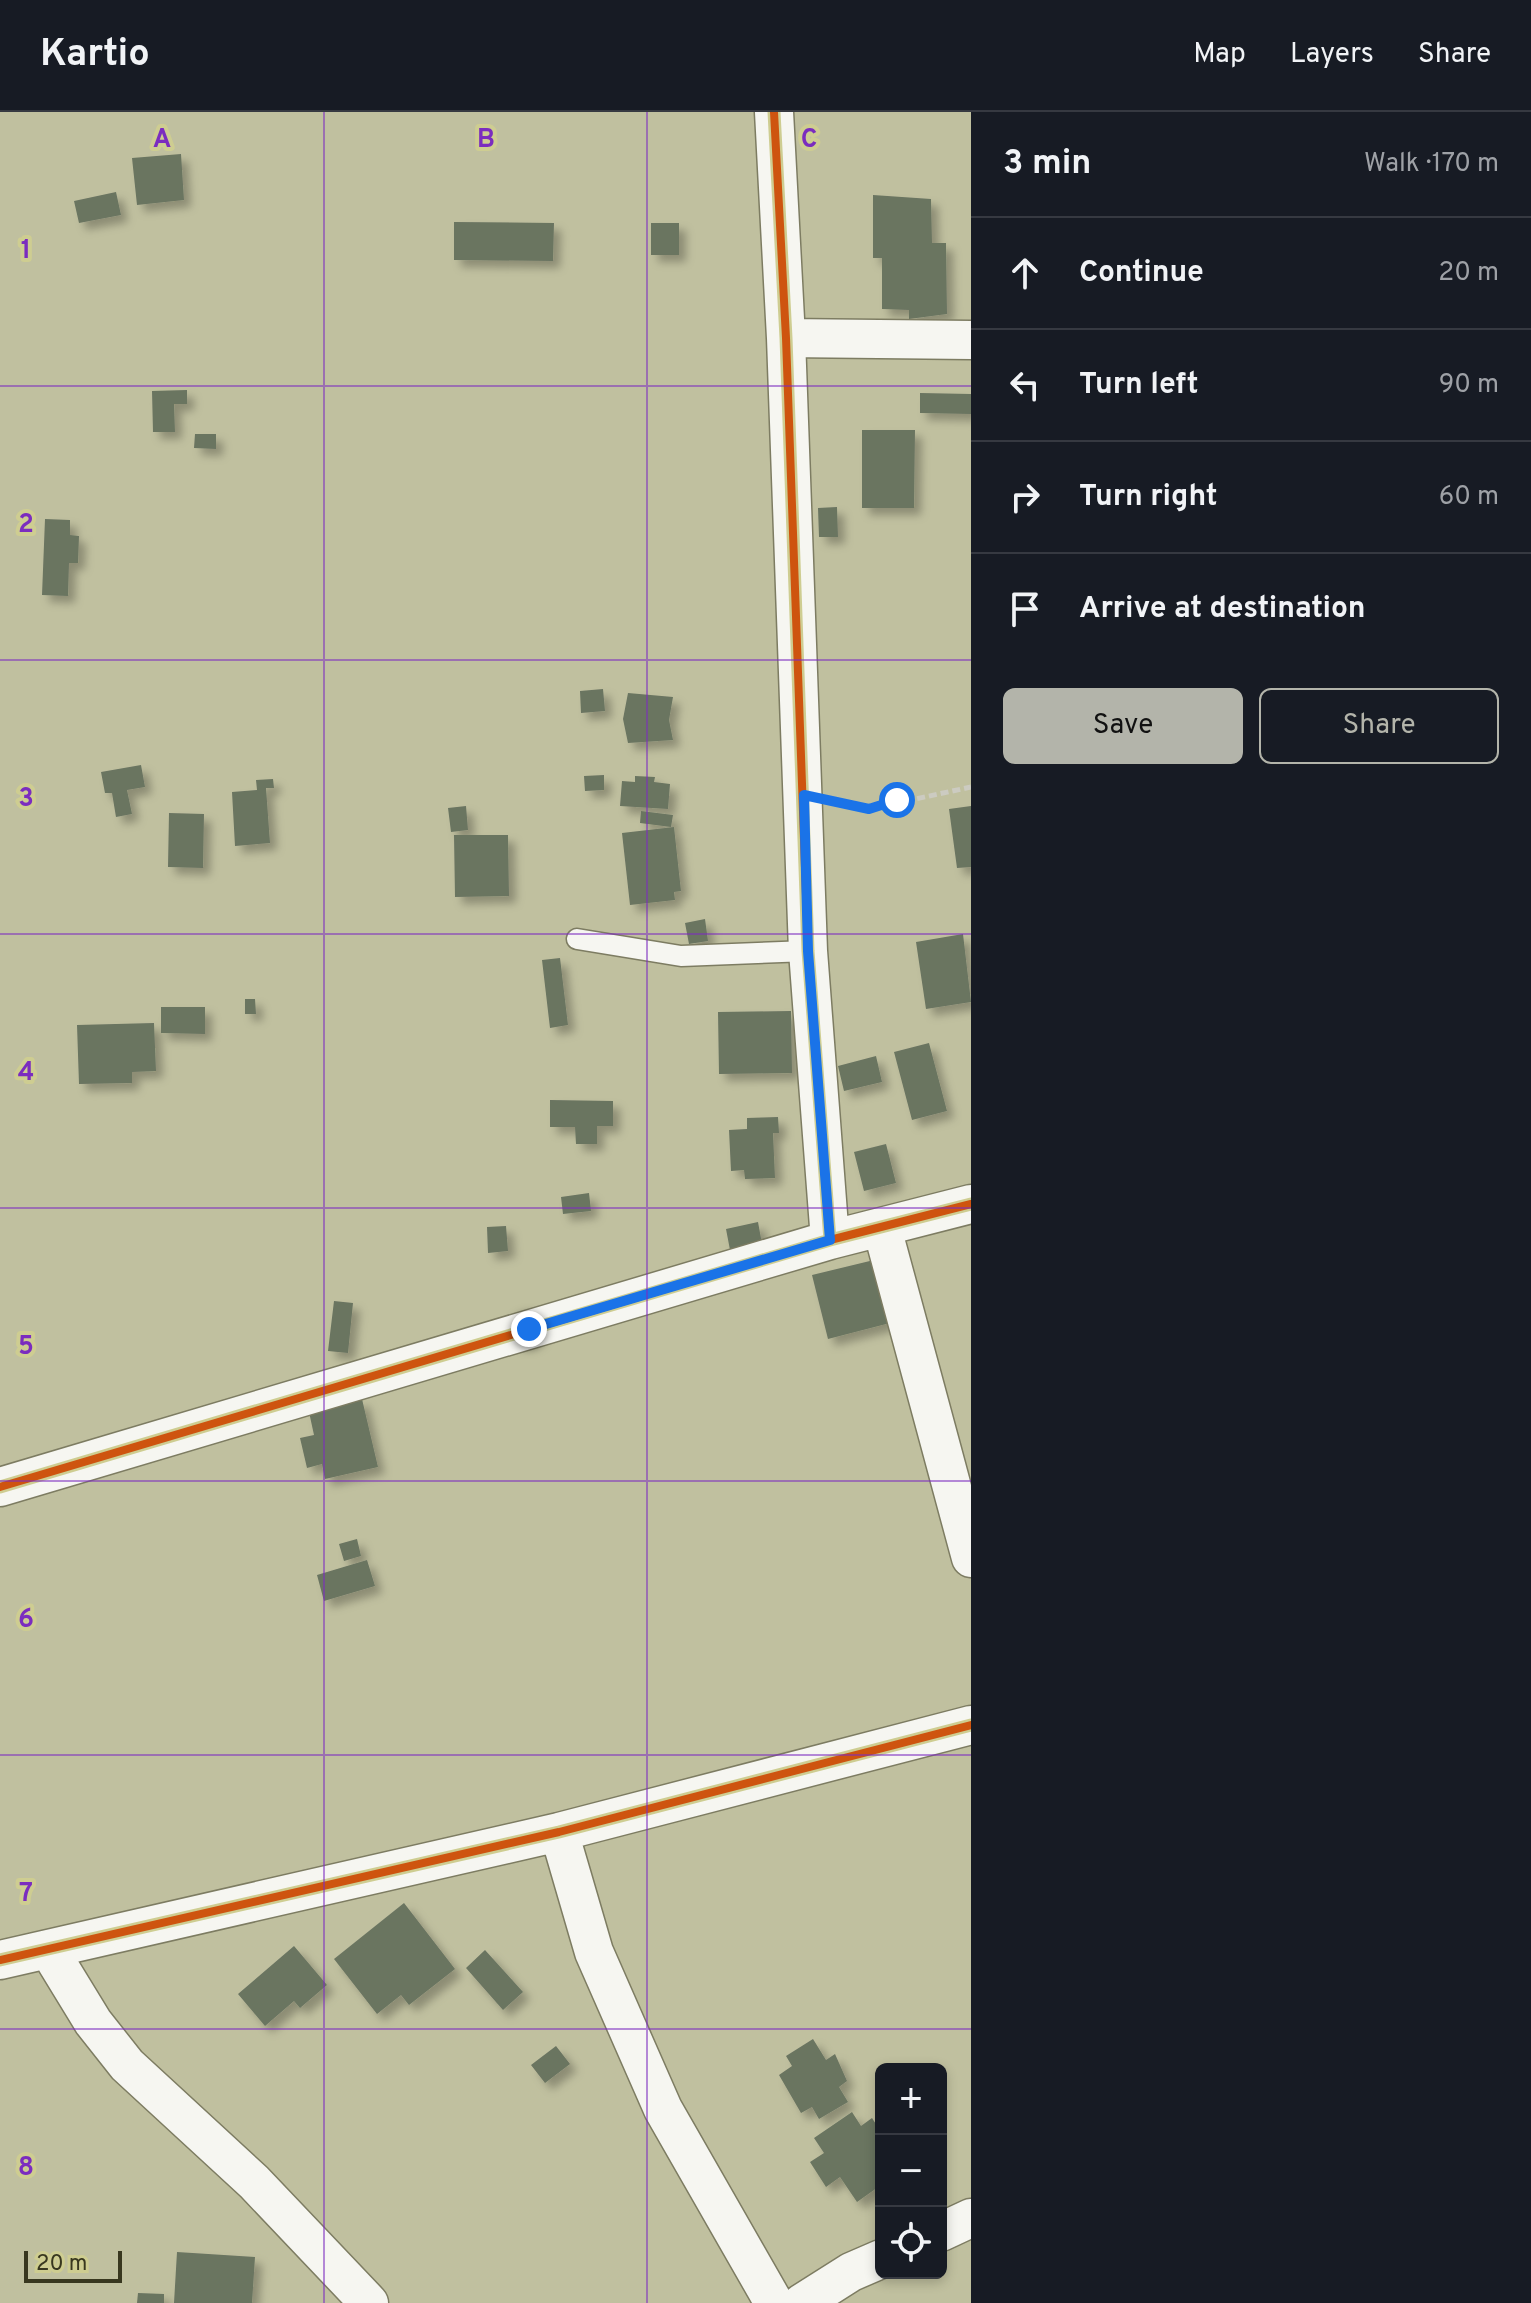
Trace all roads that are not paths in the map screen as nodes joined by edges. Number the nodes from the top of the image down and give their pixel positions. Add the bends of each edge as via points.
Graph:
1 (774, 112) edge
2 (786, 338) junction
3 (971, 340) edge
4 (577, 939) dead end
5 (808, 951) junction
6 (971, 1204) edge
7 (882, 1228) junction
8 (830, 1240) junction
9 (0, 1487) edge
10 (971, 1558) edge
11 (971, 1725) edge
12 (559, 1832) junction
13 (49, 1950) junction
14 (0, 1960) edge
15 (971, 2218) edge
16 (947, 2229) edge
17 (875, 2262) edge
18 (369, 2303) edge
19 (774, 2303) edge
20 (802, 2303) edge

1 - 2 street
2 - 3 street
2 - 5 street
4 - 5 lane via 681,956
5 - 8 street
6 - 7 street
7 - 8 street
7 - 10 street
8 - 9 street
11 - 12 street
12 - 13 street
12 - 19 street via 594,1952 663,2109
13 - 14 street
13 - 18 street via 93,2022 127,2065 254,2182
15 - 16 street
17 - 20 street

